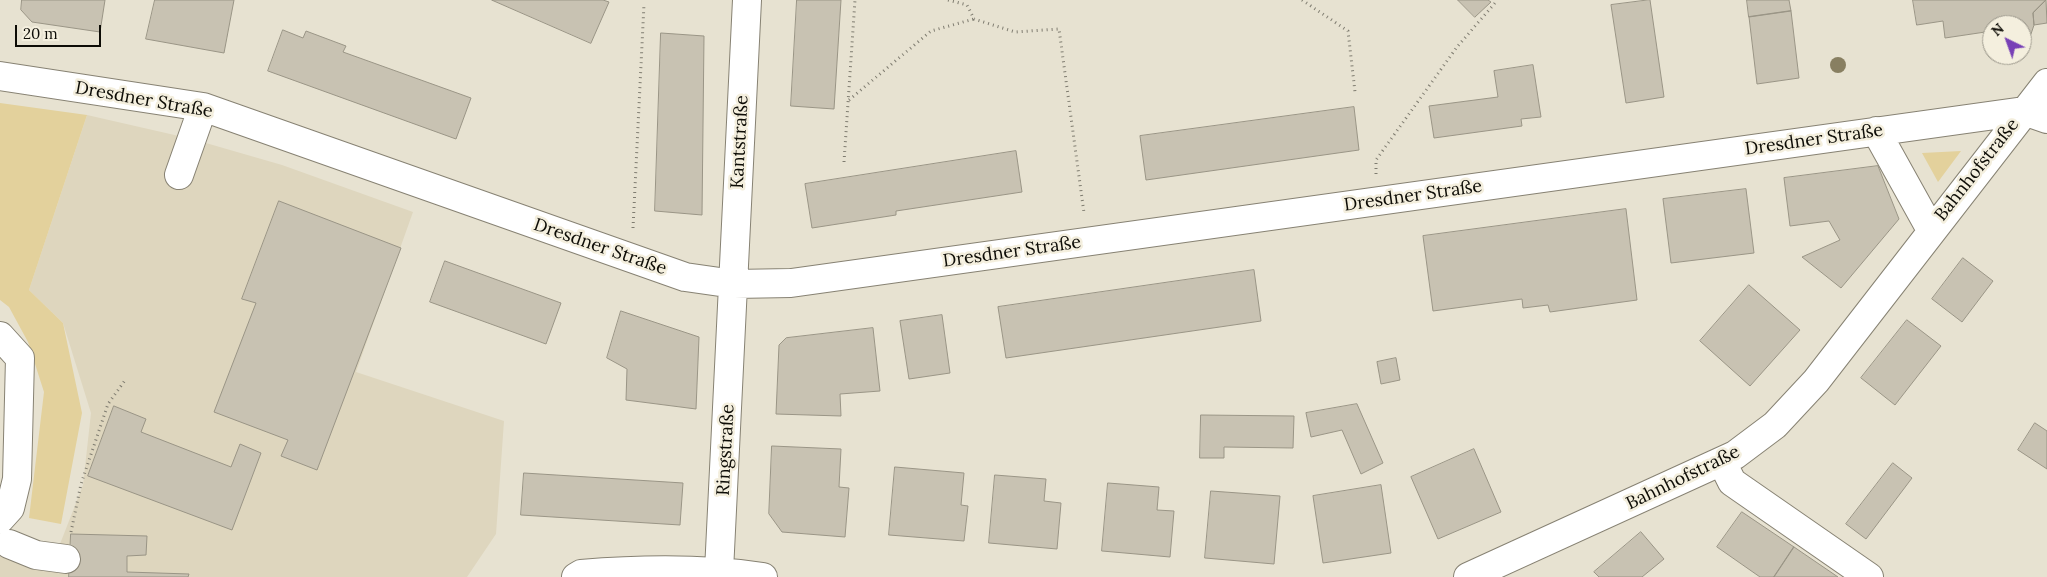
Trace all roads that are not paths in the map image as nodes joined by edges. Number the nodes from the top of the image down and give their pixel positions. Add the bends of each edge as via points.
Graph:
1 (747, 0) edge
2 (0, 76) edge
3 (2047, 83) edge
4 (203, 107) junction
5 (2035, 115) edge
6 (1876, 131) junction
7 (179, 175) dead end
8 (1931, 230) junction
9 (734, 284) junction
10 (0, 336) edge
11 (1722, 462) junction
12 (5, 531) edge
13 (66, 559) road end
14 (719, 571) junction
15 (576, 577) edge
16 (763, 577) edge
17 (1468, 577) edge
18 (1869, 577) edge

1 - 9 street, Kantstraße
2 - 4 street, Dresdner Straße
3 - 5 street, Bahnhofstraße
4 - 7 street
4 - 9 street, Dresdner Straße via 685,277
5 - 6 street, Dresdner Straße
5 - 8 street, Bahnhofstraße
6 - 8 street, Bahnhofstraße
6 - 9 street, Dresdner Straße via 790,282
8 - 11 street, Bahnhofstraße via 1816,381 1776,425
9 - 14 street, Ringstraße
10 - 12 street via 20,358 17,479
11 - 17 street, Bahnhofstraße
11 - 18 street via 1732,482
12 - 13 street via 36,555
14 - 15 street via 625,570
14 - 16 street

